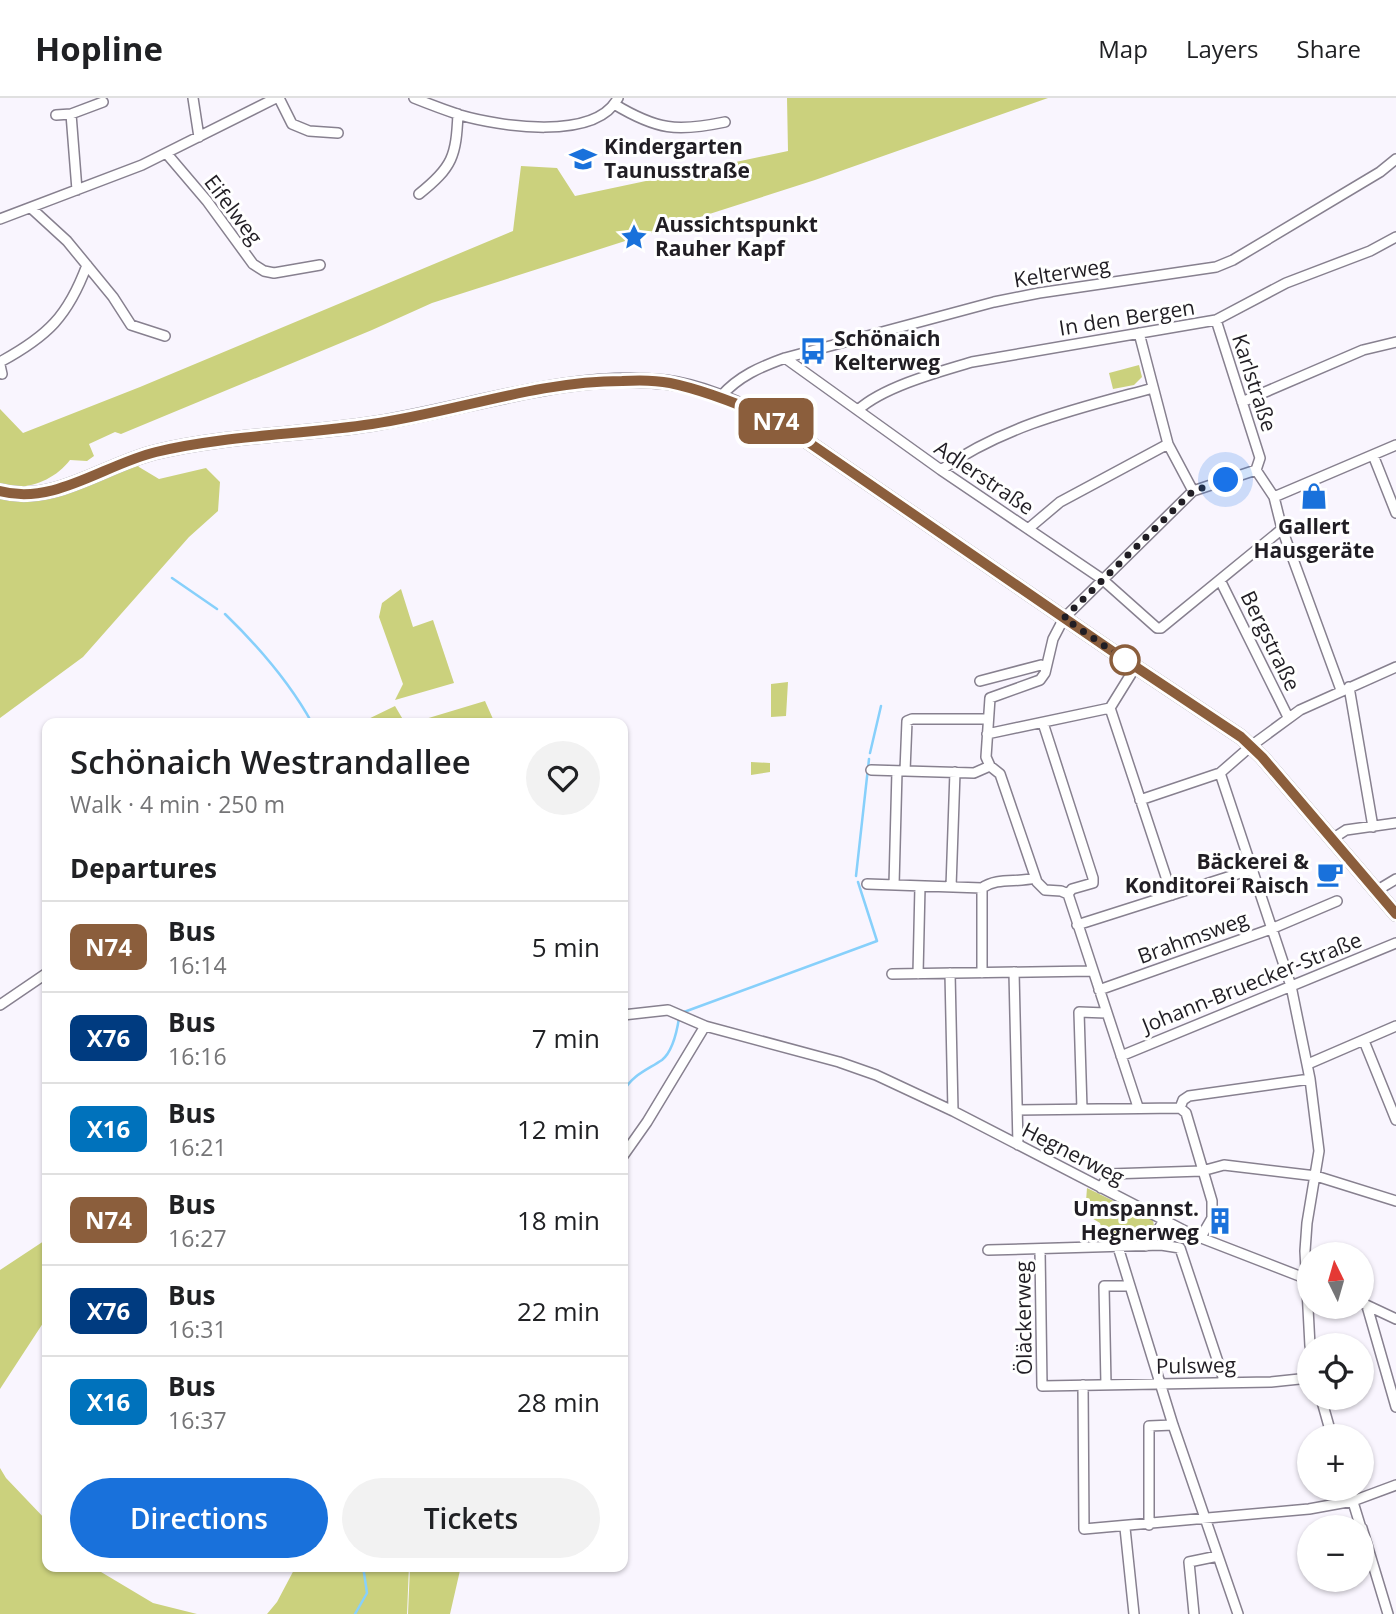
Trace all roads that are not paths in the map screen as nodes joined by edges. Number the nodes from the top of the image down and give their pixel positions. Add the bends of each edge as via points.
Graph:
1 (193, 98) edge
2 (278, 98) edge
3 (414, 98) edge
4 (616, 101) edge
5 (103, 102) dead end
6 (71, 114) junction
7 (458, 114) junction
8 (56, 115) dead end
9 (725, 122) dead end
10 (338, 133) dead end
11 (199, 137) junction
12 (167, 154) junction
13 (1396, 159) edge
14 (77, 190) junction
15 (419, 194) dead end
16 (31, 208) junction
17 (0, 219) edge
18 (1396, 237) edge
19 (87, 265) junction
20 (320, 265) dead end
21 (1216, 320) junction
22 (1139, 333) junction
23 (165, 335) dead end
24 (1396, 342) edge
25 (785, 358) junction
26 (1, 367) edge
27 (1153, 388) junction
28 (721, 397) junction
29 (1242, 402) junction
30 (858, 410) junction
31 (1168, 444) junction
32 (1396, 445) edge
33 (1373, 455) junction
34 (941, 470) junction
35 (1256, 470) junction
36 (0, 491) edge
37 (1193, 491) junction
38 (1274, 497) junction
39 (1396, 513) edge
40 (1028, 529) junction
41 (1282, 529) junction
42 (1102, 579) junction
43 (1220, 580) junction
44 (1064, 618) junction
45 (1041, 665) dead end
46 (1136, 666) junction
47 (1396, 667) edge
48 (980, 681) dead end
49 (1345, 689) junction
50 (1110, 708) junction
51 (1288, 717) junction
52 (988, 719) junction
53 (1043, 723) junction
54 (987, 734) junction
55 (1251, 746) junction
56 (989, 766) junction
57 (872, 770) dead end
58 (901, 771) junction
59 (955, 772) junction
60 (1220, 773) junction
61 (1140, 800) junction
62 (1396, 823) edge
63 (1373, 827) junction
64 (1332, 839) junction
65 (1253, 869) junction
66 (1035, 878) junction
67 (1396, 878) edge
68 (867, 884) dead end
69 (894, 885) junction
70 (920, 886) junction
71 (951, 887) junction
72 (982, 888) junction
73 (1377, 891) junction
74 (1068, 894) junction
75 (1171, 895) junction
76 (1337, 901) dead end
77 (1396, 914) edge
78 (1077, 925) junction
79 (1271, 929) junction
80 (1396, 943) edge
81 (1092, 971) junction
82 (1014, 972) junction
83 (982, 973) junction
84 (892, 974) dead end
85 (918, 974) junction
86 (950, 974) junction
87 (42, 976) edge
88 (1291, 986) junction
89 (1099, 990) junction
90 (0, 1005) edge
91 (1106, 1013) junction
92 (628, 1014) edge
93 (705, 1026) junction
94 (1396, 1026) edge
95 (1364, 1041) junction
96 (1121, 1056) junction
97 (1308, 1064) junction
98 (1311, 1079) junction
99 (1138, 1107) junction
100 (1180, 1108) junction
101 (1083, 1109) junction
102 (1017, 1110) junction
103 (953, 1111) junction
104 (1396, 1120) edge
105 (1018, 1145) junction
106 (628, 1149) edge
107 (1202, 1171) junction
108 (1316, 1176) junction
109 (1101, 1188) junction
110 (1396, 1201) edge
111 (1164, 1220) junction
112 (1200, 1237) junction
113 (1307, 1242) edge
114 (1146, 1246) junction
115 (1118, 1247) junction
116 (1040, 1250) junction
117 (988, 1251) dead end
118 (1297, 1275) edge
119 (1129, 1286) junction
120 (1374, 1309) edge
121 (1396, 1319) edge
122 (1369, 1320) edge
123 (1297, 1379) edge
124 (1225, 1382) junction
125 (1160, 1383) junction
126 (1083, 1385) junction
127 (1106, 1385) junction
128 (1042, 1386) joint
129 (1396, 1407) edge
130 (1173, 1425) junction
131 (1396, 1485) edge
132 (1374, 1493) edge
133 (1353, 1501) joint
134 (1357, 1515) edge
135 (1205, 1518) junction
136 (1149, 1525) junction
137 (1125, 1528) junction
138 (1218, 1556) junction
139 (1374, 1569) edge
140 (1134, 1614) edge
141 (1194, 1614) edge
142 (1238, 1614) edge
143 (1388, 1614) edge

1 - 11 street
2 - 10 street via 292,124 309,131
2 - 11 street
3 - 7 street
4 - 7 street via 589,121 572,125 504,124
4 - 9 street via 638,119 662,127 692,129
5 - 6 street
6 - 8 street
6 - 14 street
7 - 15 street via 456,146 446,170
11 - 12 street
12 - 14 street
12 - 20 street, Eifelweg via 253,264 274,273
13 - 25 street, Kelterweg via 1216,267 994,302
14 - 16 street
16 - 17 street
16 - 19 street
18 - 21 street, In den Bergen
19 - 23 street via 131,325
19 - 26 street via 61,317
21 - 22 street, In den Bergen
21 - 29 street, Karlstraße
22 - 27 street
22 - 30 street, In den Bergen via 972,362 869,400
24 - 29 street via 1363,350
25 - 28 street, Kelterweg via 754,370
25 - 30 street, Adlerstraße
27 - 31 street
27 - 34 street via 1045,418 960,456
28 - 36 main road via 667,382 595,381 377,424 166,450 37,494
28 - 44 main road via 779,422
29 - 35 street, Karlstraße via 1260,458
30 - 34 street, Adlerstraße
31 - 37 street
31 - 40 street via 1060,502
32 - 33 street
33 - 38 street
33 - 39 street
34 - 40 street, Adlerstraße
35 - 37 street
35 - 38 street, Karlstraße
37 - 42 street
38 - 41 street, Karlstraße
40 - 42 street, Adlerstraße
41 - 43 street
41 - 49 street, Karlstraße
42 - 43 street, Adlerstraße via 1161,628
42 - 44 street
43 - 51 street, Bergstraße
44 - 46 main road
44 - 52 street via 1053,639 1045,673 1032,684 993,695
45 - 48 street
46 - 50 street
46 - 55 main road
47 - 49 street
49 - 51 street
49 - 63 street, Karlstraße
50 - 53 street
50 - 61 street
51 - 55 street
52 - 54 street
52 - 58 street via 907,721
53 - 54 street
53 - 74 street via 1093,878 1093,883
54 - 56 street
55 - 60 street
55 - 64 main road
56 - 59 street via 974,773
56 - 66 street via 1000,774
57 - 58 street
58 - 59 street
58 - 69 street
59 - 71 street
60 - 61 street
60 - 65 street
61 - 75 street
62 - 63 street
63 - 64 street via 1346,830
64 - 73 main road
65 - 75 street
65 - 79 street
66 - 72 street via 991,881
66 - 74 street via 1045,890
67 - 73 street
68 - 69 street
69 - 70 street
70 - 71 street
70 - 85 street
71 - 72 street
72 - 83 street
73 - 77 main road
74 - 78 street
75 - 78 street
76 - 79 street, Brahmsweg
78 - 81 street
79 - 88 street
79 - 89 street, Brahmsweg
80 - 88 street, Johann-Bruecker-Straße
81 - 82 street
81 - 89 street
82 - 83 street
82 - 102 street
83 - 86 street
84 - 85 street
85 - 86 street
86 - 103 street
87 - 90 street
88 - 96 street, Johann-Bruecker-Straße
88 - 97 street
89 - 91 street
91 - 96 street
91 - 101 street via 1079,1012
92 - 93 street, Hegnerweg via 668,1010
93 - 103 street, Hegnerweg via 839,1062
93 - 106 street
94 - 95 street
95 - 97 street
95 - 104 street
96 - 99 street
97 - 98 street
98 - 100 street via 1189,1096
98 - 108 street via 1319,1151
99 - 100 street
99 - 101 street
100 - 107 street via 1186,1113
101 - 102 street
102 - 105 street
103 - 105 street, Hegnerweg
105 - 109 street, Hegnerweg
107 - 108 street via 1224,1165
107 - 109 street via 1109,1174
107 - 112 street via 1213,1211
108 - 110 street
108 - 113 street
109 - 111 street, Hegnerweg
111 - 112 street, Hegnerweg
111 - 114 street
112 - 118 street, Hegnerweg
114 - 115 street, Öläckerweg
114 - 124 street, Öläckerweg via 1176,1246 1182,1251
115 - 116 street, Öläckerweg
115 - 119 street
116 - 117 street, Öläckerweg
116 - 128 street, Öläckerweg
119 - 125 street
119 - 127 street via 1104,1286
120 - 121 street
122 - 129 street
123 - 124 street, Pulsweg
124 - 125 street, Pulsweg
125 - 127 street, Pulsweg
125 - 130 street
126 - 127 street, Pulsweg
126 - 128 street, Pulsweg
126 - 137 street via 1084,1530
130 - 135 street
130 - 136 street via 1149,1426
131 - 132 street
133 - 134 street
133 - 135 street
135 - 136 street
135 - 138 street
136 - 137 street
137 - 140 street
138 - 141 street via 1189,1562
138 - 142 street
139 - 143 street

